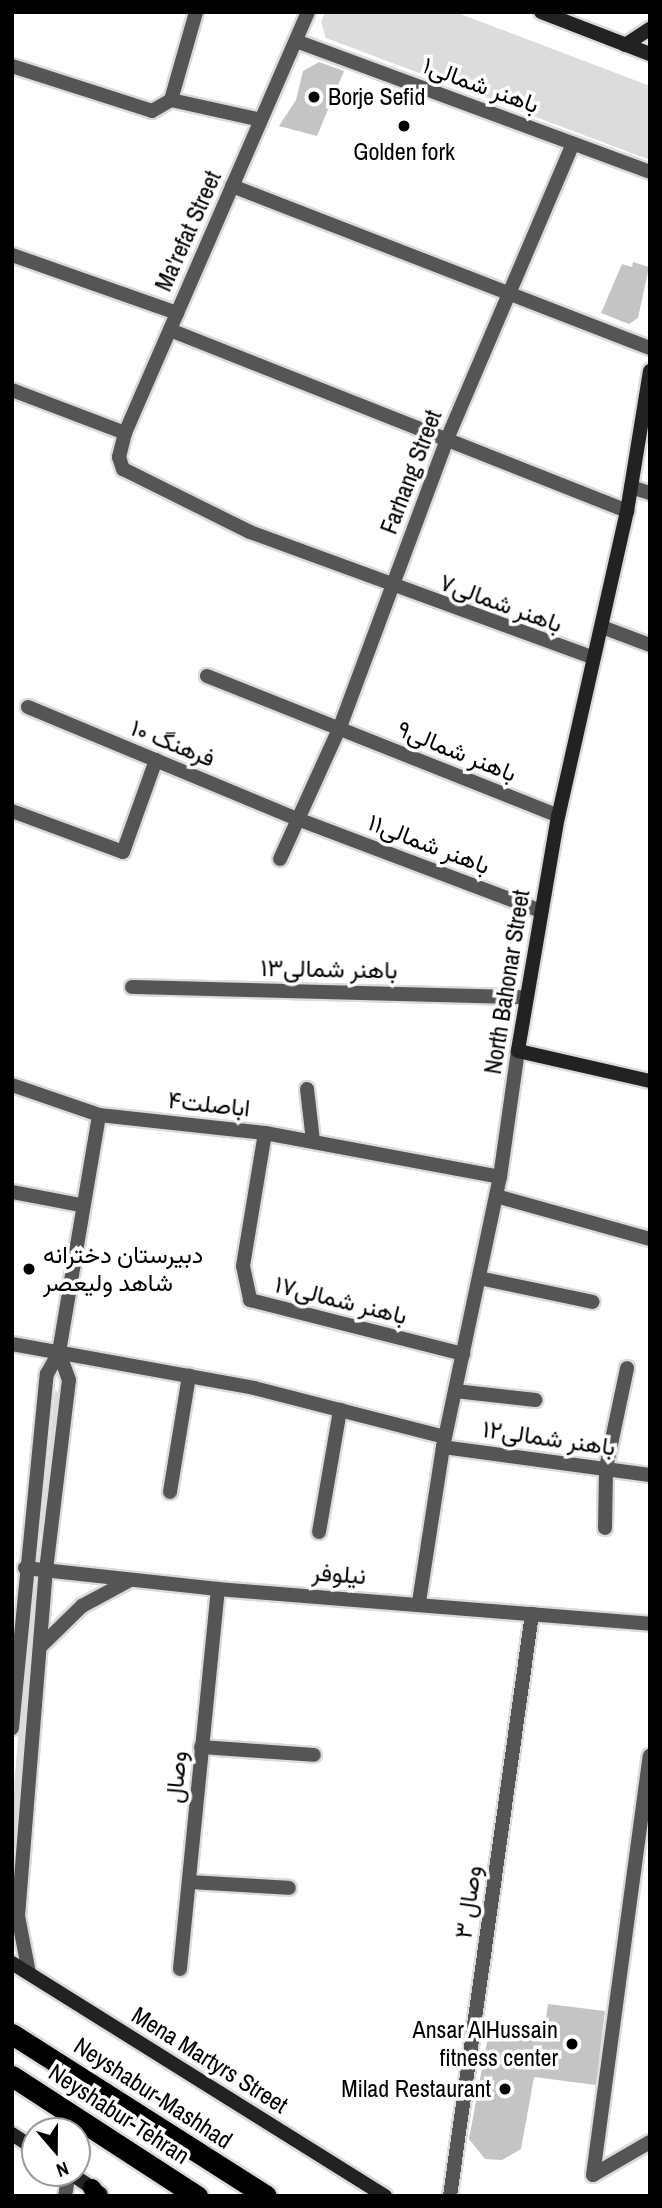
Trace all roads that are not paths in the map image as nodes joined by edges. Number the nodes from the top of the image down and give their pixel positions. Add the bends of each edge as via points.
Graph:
1 (196, 12) edge
2 (308, 12) edge
3 (541, 12) edge
4 (650, 29) edge
5 (296, 41) junction
6 (625, 45) junction
7 (650, 54) edge
8 (12, 66) edge
9 (171, 100) junction
10 (261, 120) junction
11 (572, 144) junction
12 (650, 172) edge
13 (232, 186) junction
14 (12, 254) edge
15 (507, 292) junction
16 (177, 313) junction
17 (170, 330) junction
18 (650, 348) edge
19 (650, 371) edge
20 (12, 390) edge
21 (125, 433) junction
22 (447, 439) junction
23 (123, 469) joint
24 (631, 487) junction
25 (650, 493) edge
26 (627, 511) junction
27 (392, 586) junction
28 (602, 627) junction
29 (650, 645) edge
30 (594, 659) junction
31 (207, 676) dead end
32 (28, 707) dead end
33 (340, 727) junction
34 (156, 760) junction
35 (12, 811) edge
36 (558, 816) junction
37 (300, 820) junction
38 (280, 859) dead end
39 (541, 911) junction
40 (132, 987) dead end
41 (525, 997) junction
42 (518, 1051) junction
43 (650, 1081) edge
44 (12, 1085) edge
45 (307, 1089) dead end
46 (99, 1115) junction
47 (265, 1133) junction
48 (313, 1141) junction
49 (500, 1177) junction
50 (12, 1192) edge
51 (496, 1196) junction
52 (81, 1205) junction
53 (650, 1238) edge
54 (479, 1278) junction
55 (593, 1302) dead end
56 (12, 1343) edge
57 (59, 1352) junction
58 (463, 1354) junction
59 (627, 1368) dead end
60 (189, 1376) junction
61 (455, 1391) junction
62 (535, 1400) dead end
63 (340, 1410) junction
64 (444, 1442) junction
65 (606, 1468) junction
66 (650, 1475) edge
67 (170, 1492) dead end
68 (606, 1528) dead end
69 (319, 1532) dead end
70 (25, 1568) junction
71 (46, 1570) junction
72 (130, 1580) junction
73 (218, 1589) junction
74 (419, 1602) junction
75 (532, 1615) junction
76 (650, 1624) edge
77 (40, 1647) junction
78 (12, 1728) edge
79 (201, 1747) junction
80 (314, 1755) dead end
81 (650, 1756) edge
82 (189, 1882) junction
83 (289, 1888) dead end
84 (15, 1918) edge
85 (12, 1963) edge
86 (180, 1969) dead end
87 (29, 1973) junction
88 (12, 2034) edge
89 (12, 2076) edge
90 (650, 2142) edge
91 (197, 2196) edge
92 (266, 2196) edge
93 (385, 2196) edge
94 (450, 2196) edge

1 - 9 street
2 - 5 street, Ma'refat Street
3 - 6 street
4 - 6 street
5 - 10 street, Ma'refat Street
5 - 11 street, باهنر شمالی۱
6 - 7 street
8 - 9 street via 152,111
9 - 10 street
10 - 13 street, Ma'refat Street
11 - 12 street, باهنر شمالی۱
11 - 15 street, Farhang Street
13 - 15 street
13 - 16 street, Ma'refat Street
14 - 16 street
15 - 18 street
15 - 22 street, Farhang Street
16 - 17 street, Ma'refat Street
17 - 21 street, Ma'refat Street
17 - 22 street
19 - 24 street, North Bahonar Street
20 - 21 street
21 - 23 street, Ma'refat Street via 119,457
22 - 26 street
22 - 27 street, Farhang Street
23 - 27 street, باهنر شمالی۷ via 250,532
24 - 25 street
24 - 26 street, North Bahonar Street
26 - 28 street, North Bahonar Street
27 - 30 street, باهنر شمالی۷
27 - 33 street, Farhang Street
28 - 29 street
28 - 30 street, North Bahonar Street
30 - 36 street, North Bahonar Street
31 - 33 street, باهنر شمالی۹
32 - 34 street, فرهنگ ۱۰
33 - 36 street, باهنر شمالی۹
33 - 37 street, Farhang Street
34 - 35 street via 123,852
34 - 37 street, فرهنگ ۱۰
36 - 39 street, North Bahonar Street
37 - 38 street, Farhang Street
37 - 39 street, باهنر شمالی۱۱
39 - 41 street, North Bahonar Street
40 - 41 street, باهنر شمالی۱۳
41 - 42 street, North Bahonar Street
42 - 43 street
42 - 49 street, North Bahonar Street
44 - 46 street, اباصلت۴
45 - 48 street
46 - 47 street, اباصلت۴
46 - 52 street
47 - 48 street, اباصلت۴
47 - 58 street, باهنر شمالی۱۷ via 243,1266 250,1300
48 - 49 street, اباصلت۴
49 - 51 street, North Bahonar Street
50 - 52 street
51 - 53 street
51 - 54 street, North Bahonar Street
52 - 57 street
54 - 55 street
54 - 58 street, North Bahonar Street
56 - 57 street, باهنر شمالی۱۲
57 - 60 street, باهنر شمالی۱۲
57 - 70 street via 47,1374
57 - 71 street via 69,1380
58 - 61 street, North Bahonar Street
59 - 65 street
60 - 63 street, باهنر شمالی۱۲
60 - 67 street
61 - 62 street
61 - 64 street, North Bahonar Street
63 - 64 street, باهنر شمالی۱۲
63 - 69 street
64 - 65 street, باهنر شمالی۱۲
64 - 74 street, North Bahonar Street
65 - 66 street, باهنر شمالی۱۲
65 - 68 street
70 - 71 street, نیلوفر
70 - 78 street
71 - 72 street, نیلوفر
71 - 77 street
72 - 73 street, نیلوفر
72 - 77 street via 82,1606
73 - 74 street, نیلوفر
73 - 79 street, وصال
74 - 75 street, نیلوفر
75 - 76 street, نیلوفر
75 - 94 street, وصال ۳
77 - 84 street
79 - 80 street
79 - 82 street, وصال
81 - 90 street via 593,2175
82 - 83 street
82 - 86 street, وصال
84 - 87 street
85 - 87 street, Mena Martyrs Street
87 - 93 street, Mena Martyrs Street
88 - 92 highway, Neyshabur-Mashhad
89 - 91 highway, Neyshabur-Tehran

